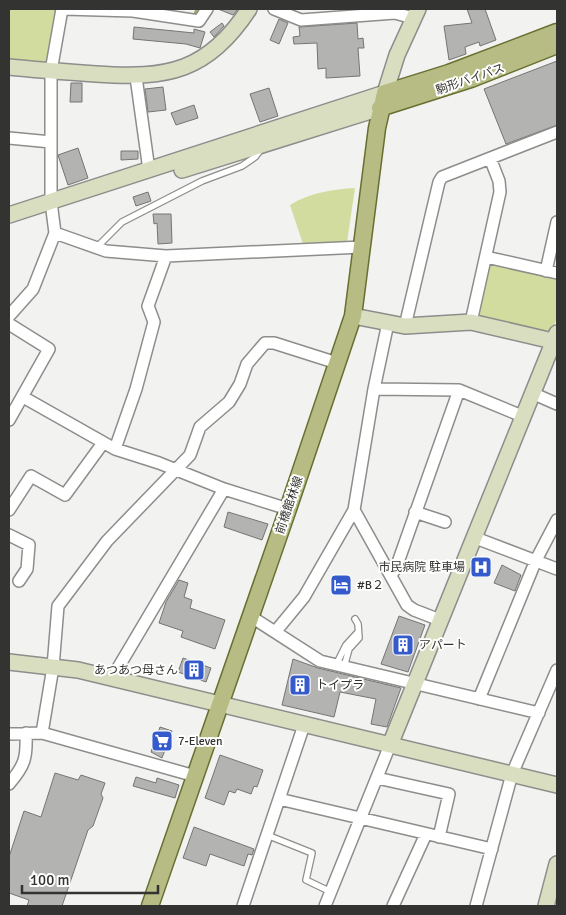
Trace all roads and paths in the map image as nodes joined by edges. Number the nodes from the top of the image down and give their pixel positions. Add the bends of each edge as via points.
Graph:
1 (63, 9) edge
2 (207, 9) edge
3 (250, 9) edge
4 (274, 9) edge
5 (334, 13) edge
6 (415, 14) edge
7 (557, 32) edge
8 (557, 45) edge
9 (9, 67) edge
10 (51, 71) junction
11 (136, 77) junction
12 (383, 100) junction
13 (557, 132) edge
14 (9, 138) edge
15 (51, 142) junction
16 (262, 145) junction
17 (490, 158) junction
18 (149, 170) junction
19 (51, 207) junction
20 (9, 215) edge
21 (557, 222) edge
22 (9, 226) edge
23 (56, 233) junction
24 (362, 247) junction
25 (96, 248) junction
26 (166, 256) junction
27 (486, 257) junction
28 (551, 272) edge
29 (9, 316) edge
30 (353, 316) junction
31 (471, 322) junction
32 (388, 323) junction
33 (9, 324) edge
34 (405, 326) junction
35 (556, 338) edge
36 (337, 363) junction
37 (374, 389) junction
38 (459, 390) junction
39 (532, 393) junction
40 (23, 397) junction
41 (557, 404) edge
42 (522, 416) junction
43 (9, 420) edge
44 (103, 443) junction
45 (115, 449) junction
46 (177, 472) junction
47 (224, 489) junction
48 (288, 509) junction
49 (9, 510) edge
50 (354, 510) junction
51 (415, 512) junction
52 (557, 520) edge
53 (445, 522) dead end
54 (9, 535) edge
55 (473, 537) junction
56 (536, 560) junction
57 (557, 568) edge
58 (391, 575) junction
59 (19, 581) dead end
60 (250, 616) junction
61 (355, 619) dead end
62 (440, 620) junction
63 (276, 631) junction
64 (9, 662) edge
65 (340, 666) junction
66 (53, 667) junction
67 (557, 670) edge
68 (112, 678) junction
69 (414, 683) junction
70 (479, 699) junction
71 (220, 705) junction
72 (539, 713) junction
73 (304, 725) junction
74 (26, 733) junction
75 (42, 733) junction
76 (9, 734) edge
77 (390, 745) junction
78 (512, 774) junction
79 (195, 776) junction
80 (377, 778) junction
81 (9, 784) edge
82 (557, 785) edge
83 (279, 799) junction
84 (361, 819) junction
85 (426, 834) junction
86 (266, 836) junction
87 (439, 837) junction
88 (492, 849) junction
89 (557, 864) edge
90 (331, 892) junction
91 (150, 906) edge
92 (243, 906) edge
93 (325, 906) edge
94 (393, 906) edge
95 (476, 906) edge
96 (546, 906) edge

1 - 2 street via 133,11 199,21
1 - 10 street
3 - 11 street via 235,31 198,61 162,74
4 - 5 street via 301,20
5 - 6 street
6 - 12 street
7 - 12 main road, 駒形バイパス
8 - 12 main road, 駒形バイパス via 471,79
9 - 10 street
10 - 11 street
10 - 15 street
11 - 18 street
12 - 16 street
12 - 18 street
12 - 24 main road, 前橋館林線
13 - 17 street
14 - 15 street
15 - 19 street
16 - 19 street
16 - 25 lane via 256,157 242,166 122,222
17 - 27 street via 500,186
17 - 34 street via 446,174 439,182
18 - 19 street
19 - 20 street
19 - 22 street
19 - 23 street
21 - 28 street
23 - 25 street
23 - 29 street via 32,289
24 - 26 street
24 - 30 main road, 前橋館林線
25 - 26 street via 106,252
26 - 45 street via 148,306 154,322
27 - 28 street
27 - 31 street
30 - 32 street
30 - 36 main road, 前橋館林線
31 - 34 street
31 - 35 street
32 - 34 street
32 - 37 street
33 - 40 street via 49,349
35 - 39 street
36 - 46 street via 265,343 247,364 229,402 200,427 190,455
36 - 48 main road, 前橋館林線
37 - 38 street
37 - 50 street
38 - 42 street
38 - 51 street
39 - 41 street
39 - 42 street
40 - 43 street
40 - 44 street
42 - 55 street
44 - 45 street
44 - 49 street via 64,494 31,476
45 - 46 street
46 - 47 street
46 - 66 street via 107,541 58,606
47 - 48 street
47 - 68 street
48 - 60 main road, 前橋館林線
50 - 58 street
50 - 63 street via 304,597
51 - 53 street
51 - 58 street
52 - 56 street
54 - 59 street via 28,545 26,568
55 - 56 street
55 - 62 street
56 - 57 street
56 - 70 street
58 - 62 street via 410,608
60 - 63 street
60 - 71 main road, 前橋館林線
61 - 65 lane via 358,632 346,645
62 - 69 street
63 - 65 street via 310,656
64 - 66 street
65 - 69 street
66 - 68 street
66 - 75 street
67 - 72 street
68 - 71 street
69 - 70 street
69 - 77 street
70 - 72 street
71 - 73 street
71 - 79 main road, 前橋館林線
72 - 78 street
73 - 77 street
73 - 83 street
74 - 75 street
74 - 76 street
74 - 81 street via 27,755
75 - 79 street
77 - 78 street
77 - 80 street
78 - 82 street
78 - 88 street
79 - 91 main road, 前橋館林線
80 - 84 street
80 - 87 street via 449,794
83 - 84 street
83 - 86 street
84 - 85 street
84 - 90 street
85 - 87 street
85 - 94 street
86 - 90 lane via 312,853 306,880
86 - 92 street
87 - 88 street
88 - 95 street
89 - 96 street
90 - 93 street

